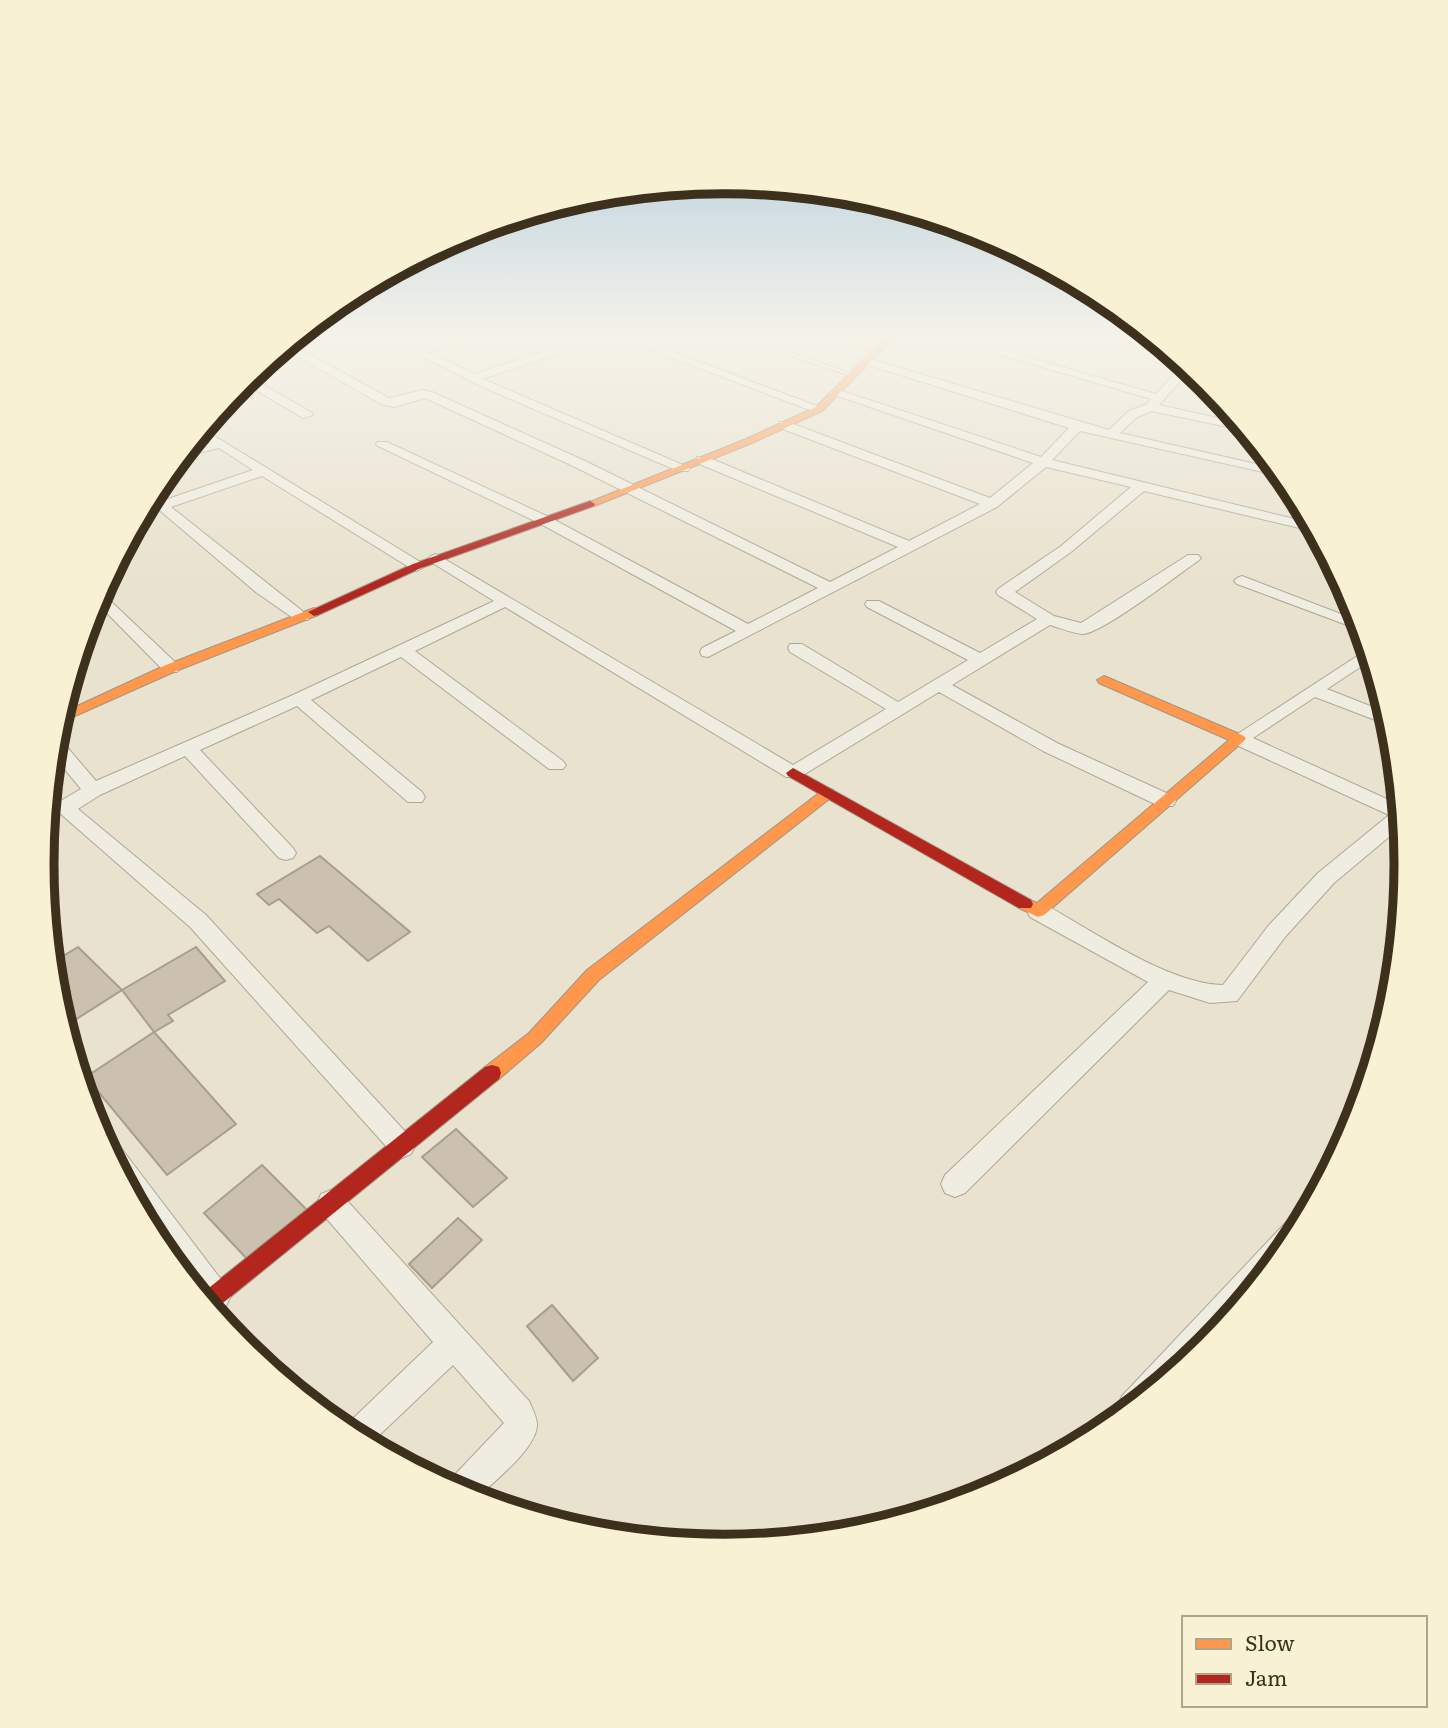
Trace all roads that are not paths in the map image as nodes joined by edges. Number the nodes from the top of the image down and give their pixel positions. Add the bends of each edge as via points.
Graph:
1 (483, 421) edge
2 (573, 421) edge
3 (794, 421) edge
4 (918, 421) edge
5 (1057, 421) edge
6 (1126, 421) edge
7 (784, 425) junction
8 (1077, 427) junction
9 (1111, 435) junction
10 (208, 437) edge
11 (220, 444) junction
12 (382, 445) dead end
13 (197, 450) edge
14 (702, 460) junction
15 (1043, 462) junction
16 (683, 468) junction
17 (1265, 470) edge
18 (263, 471) junction
19 (1141, 486) junction
20 (628, 488) junction
21 (992, 504) junction
22 (546, 521) junction
23 (1301, 525) edge
24 (911, 547) junction
25 (1193, 558) dead end
26 (436, 559) junction
27 (417, 566) junction
28 (1242, 581) dead end
29 (830, 589) junction
30 (506, 601) junction
31 (107, 604) edge
32 (873, 604) dead end
33 (302, 617) junction
34 (1048, 619) junction
35 (1348, 622) edge
36 (748, 631) junction
37 (796, 648) dead end
38 (402, 650) junction
39 (708, 652) dead end
40 (980, 660) junction
41 (1361, 660) edge
42 (172, 668) junction
43 (1104, 680) dead end
44 (939, 685) junction
45 (1314, 690) junction
46 (299, 699) junction
47 (898, 709) junction
48 (72, 714) edge
49 (1377, 716) edge
50 (1239, 738) junction
51 (188, 748) junction
52 (63, 755) edge
53 (556, 765) dead end
54 (793, 773) junction
55 (93, 790) junction
56 (828, 793) junction
57 (415, 797) dead end
58 (1166, 801) junction
59 (1391, 809) edge
60 (57, 811) edge
61 (57, 813) edge
62 (1392, 822) edge
63 (286, 853) dead end
64 (1038, 911) junction
65 (1166, 979) junction
66 (402, 1146) junction
67 (955, 1184) dead end
68 (331, 1203) junction
69 (1236, 1296) edge
70 (214, 1298) edge
71 (454, 1343) junction
72 (1190, 1345) edge
73 (363, 1428) edge
74 (468, 1483) edge

1 - 20 street
2 - 16 street
3 - 7 street
4 - 15 street
5 - 8 street
6 - 9 street
7 - 14 street
7 - 21 street
8 - 9 street
8 - 15 street
9 - 17 street
10 - 11 street
11 - 13 street
11 - 18 street
12 - 22 street
14 - 16 street
14 - 24 street
15 - 19 street
15 - 21 street
16 - 20 street
18 - 27 street
18 - 33 street via 164,508 262,590
19 - 23 street
19 - 34 street via 1066,550 1004,592
20 - 22 street
20 - 29 street
21 - 24 street
22 - 26 street
22 - 36 street
24 - 29 street
25 - 34 street via 1083,629
26 - 27 street
26 - 30 street
27 - 33 street
28 - 35 street
29 - 36 street
30 - 38 street
30 - 54 street
31 - 42 street
32 - 40 street
33 - 42 street
34 - 40 street
36 - 39 street
37 - 47 street
38 - 46 street
38 - 53 street
40 - 44 street
41 - 45 street
42 - 48 street
43 - 50 street
44 - 47 street
44 - 58 street via 1050,747
45 - 49 street
45 - 50 street
46 - 51 street
46 - 57 street
47 - 54 street
50 - 58 street
50 - 59 street
51 - 55 street
51 - 63 street
52 - 55 street
54 - 56 street
55 - 60 street
56 - 64 street
56 - 66 street via 593,975 535,1038
58 - 64 street
61 - 66 street via 198,921
62 - 65 street via 1326,878 1229,994 1205,993
64 - 65 street
65 - 67 street
66 - 68 street
68 - 70 street
68 - 71 street
69 - 72 street
71 - 73 street
71 - 74 street via 518,1412 521,1426 512,1441

